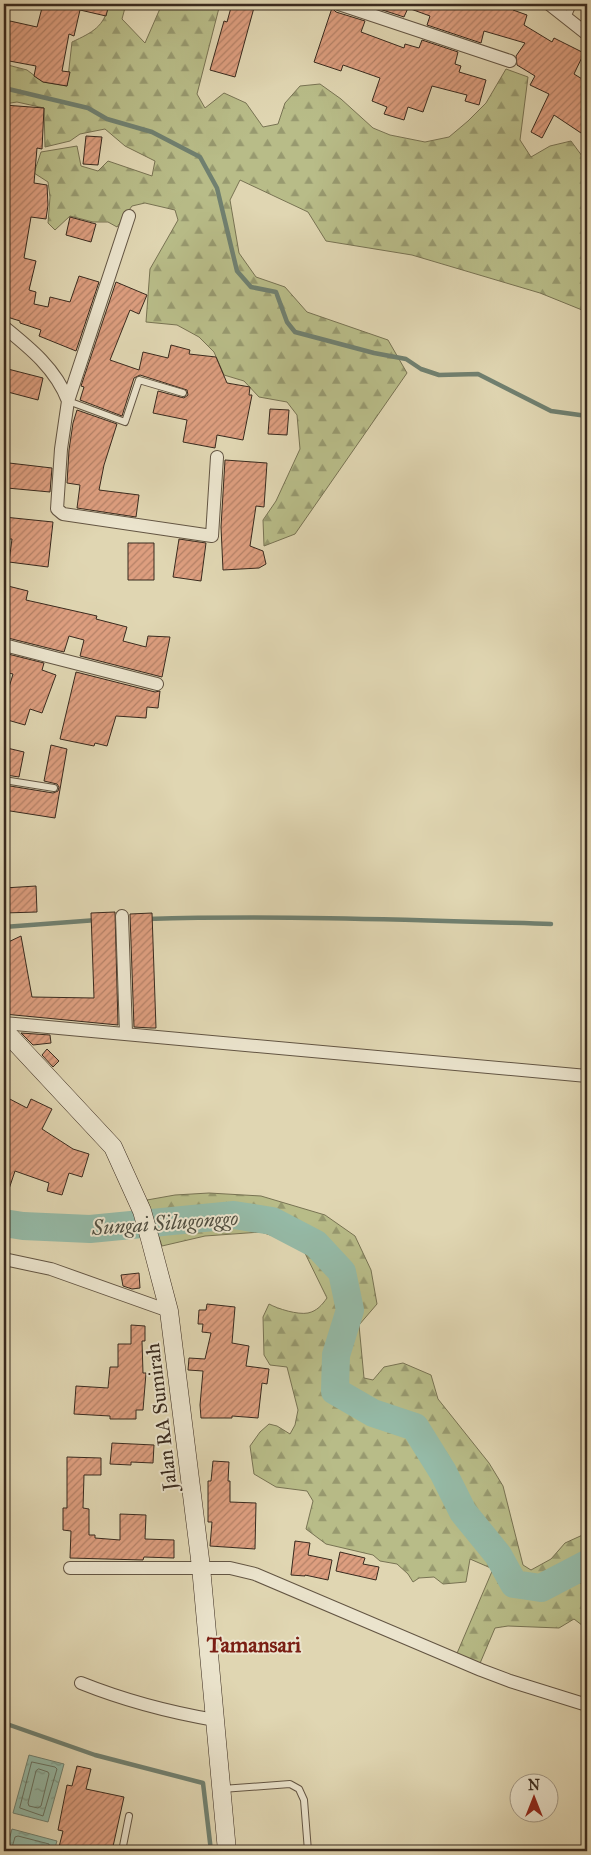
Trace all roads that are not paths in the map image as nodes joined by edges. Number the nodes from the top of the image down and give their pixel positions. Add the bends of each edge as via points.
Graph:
1 (339, 4) edge
2 (548, 4) edge
3 (573, 4) edge
4 (567, 18) junction
5 (587, 34) edge
6 (510, 61) dead end
7 (130, 216) dead end
8 (4, 327) edge
9 (183, 393) dead end
10 (68, 401) junction
11 (217, 457) dead end
12 (4, 645) edge
13 (157, 684) dead end
14 (4, 780) edge
15 (54, 788) dead end
16 (122, 916) dead end
17 (4, 1023) edge
18 (4, 1030) edge
19 (126, 1033) junction
20 (587, 1076) edge
21 (4, 1259) edge
22 (169, 1311) junction
23 (200, 1567) junction
24 (70, 1568) dead end
25 (82, 1683) dead end
26 (587, 1705) edge
27 (215, 1720) junction
28 (221, 1789) junction
29 (129, 1816) dead end
30 (122, 1851) edge
31 (227, 1851) edge
32 (308, 1851) edge

1 - 6 street
2 - 4 street
3 - 4 lane
4 - 5 street
7 - 10 street
8 - 10 street via 47,366
9 - 10 lane via 139,380 125,422
10 - 11 street via 56,504 60,513 212,536
12 - 13 street
14 - 15 lane
16 - 19 street
17 - 19 street
18 - 22 main road, Jalan RA Sumirah via 113,1147 142,1211
19 - 20 street
21 - 22 street via 51,1269
22 - 23 main road, Jalan RA Sumirah
23 - 24 street
23 - 26 street via 230,1568 255,1574 481,1670
23 - 27 main road, Jalan RA Sumirah
25 - 27 street via 138,1704
27 - 28 main road, Jalan RA Sumirah
28 - 31 main road, Jalan RA Sumirah
28 - 32 lane via 290,1784 299,1789 304,1800
29 - 30 lane

